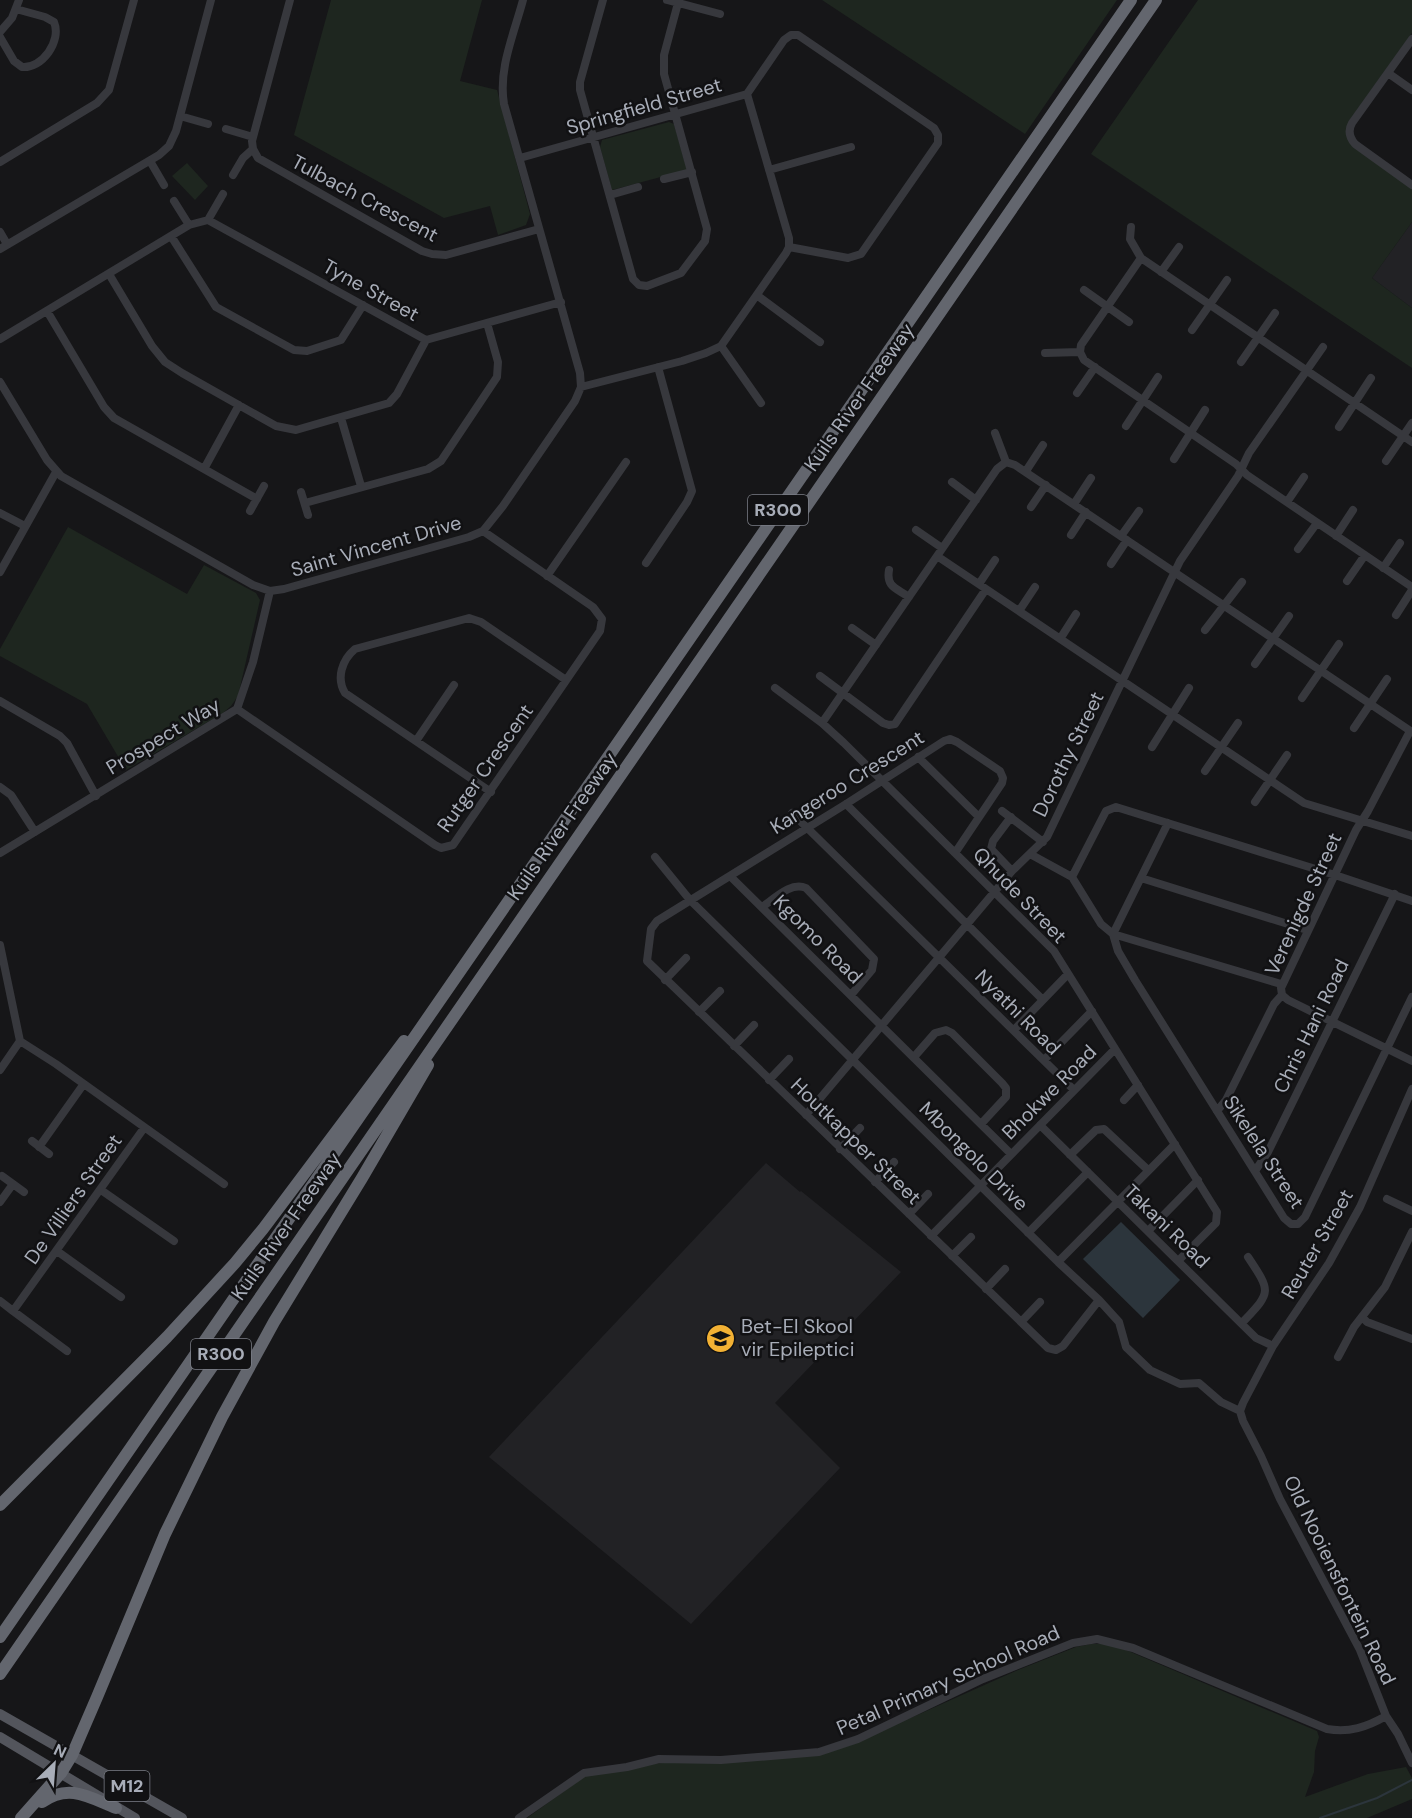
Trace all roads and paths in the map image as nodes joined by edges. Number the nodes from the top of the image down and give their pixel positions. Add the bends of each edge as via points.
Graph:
1 (134, 0) edge
2 (211, 0) edge
3 (290, 0) edge
4 (523, 0) edge
5 (603, 0) edge
6 (667, 0) edge
7 (1131, 0) edge
8 (1156, 0) edge
9 (678, 3) junction
10 (18, 4) edge
11 (720, 14) dead end
12 (0, 32) edge
13 (0, 37) edge
14 (1412, 39) edge
15 (1388, 73) junction
16 (1412, 90) edge
17 (747, 94) junction
18 (676, 115) junction
19 (180, 116) junction
20 (208, 124) dead end
21 (226, 129) dead end
22 (253, 137) junction
23 (593, 137) junction
24 (851, 147) dead end
25 (253, 149) junction
26 (1, 158) edge
27 (520, 158) junction
28 (150, 161) junction
29 (769, 170) junction
30 (692, 172) junction
31 (233, 175) dead end
32 (664, 179) dead end
33 (164, 185) dead end
34 (1412, 185) edge
35 (638, 187) dead end
36 (223, 194) dead end
37 (610, 195) junction
38 (174, 201) dead end
39 (208, 220) junction
40 (189, 225) junction
41 (1131, 227) dead end
42 (539, 229) junction
43 (0, 232) edge
44 (171, 236) junction
45 (4, 247) edge
46 (789, 247) junction
47 (1179, 247) dead end
48 (1141, 258) junction
49 (1161, 272) junction
50 (109, 274) junction
51 (1227, 280) dead end
52 (1084, 290) dead end
53 (758, 296) junction
54 (561, 302) junction
55 (363, 305) junction
56 (1210, 305) junction
57 (1107, 307) junction
58 (47, 311) junction
59 (1275, 313) dead end
60 (1130, 322) dead end
61 (487, 323) junction
62 (1192, 330) dead end
63 (1258, 337) junction
64 (0, 339) edge
65 (426, 340) junction
66 (820, 342) dead end
67 (721, 346) junction
68 (1323, 347) dead end
69 (1080, 352) junction
70 (1045, 353) dead end
71 (1241, 362) dead end
72 (658, 367) junction
73 (1095, 367) junction
74 (1307, 370) junction
75 (1158, 377) dead end
76 (1371, 378) dead end
77 (0, 382) edge
78 (581, 387) junction
79 (1077, 393) dead end
80 (1143, 400) junction
81 (761, 403) dead end
82 (1355, 403) junction
83 (239, 405) junction
84 (1205, 410) dead end
85 (340, 418) junction
86 (1412, 423) edge
87 (1126, 426) dead end
88 (1339, 427) dead end
89 (995, 433) dead end
90 (1191, 433) junction
91 (1403, 436) junction
92 (1412, 442) edge
93 (1043, 445) dead end
94 (1174, 459) dead end
95 (1386, 461) dead end
96 (626, 462) dead end
97 (1006, 462) junction
98 (204, 469) junction
99 (1241, 469) junction
100 (1026, 471) junction
101 (56, 472) junction
102 (1304, 477) dead end
103 (1091, 478) dead end
104 (951, 482) dead end
105 (1046, 485) junction
106 (264, 486) dead end
107 (361, 486) junction
108 (302, 492) dead end
109 (257, 499) junction
110 (976, 500) junction
111 (1287, 502) junction
112 (305, 503) junction
113 (1074, 504) junction
114 (1031, 507) dead end
115 (1353, 510) dead end
116 (250, 511) dead end
117 (1139, 511) dead end
118 (1086, 512) junction
119 (0, 513) edge
120 (308, 515) dead end
121 (1317, 523) junction
122 (25, 526) junction
123 (916, 530) dead end
124 (483, 531) junction
125 (1071, 535) dead end
126 (1336, 536) junction
127 (1124, 538) junction
128 (1400, 543) dead end
129 (1298, 549) dead end
130 (940, 552) junction
131 (1365, 555) junction
132 (995, 560) dead end
133 (646, 563) dead end
134 (1111, 564) dead end
135 (1383, 568) junction
136 (889, 570) dead end
137 (0, 572) edge
138 (1174, 572) junction
139 (547, 576) junction
140 (1347, 581) dead end
141 (1242, 582) dead end
142 (982, 586) junction
143 (1035, 586) dead end
144 (1412, 589) edge
145 (270, 591) junction
146 (909, 597) junction
147 (1224, 606) junction
148 (1019, 610) junction
149 (1076, 614) dead end
150 (1396, 615) dead end
151 (1289, 616) dead end
152 (852, 628) dead end
153 (1205, 630) dead end
154 (1060, 639) junction
155 (1273, 639) junction
156 (1339, 644) dead end
157 (876, 645) junction
158 (1255, 664) dead end
159 (1321, 671) junction
160 (820, 676) dead end
161 (1387, 679) dead end
162 (566, 680) junction
163 (1122, 680) junction
164 (454, 685) dead end
165 (775, 688) dead end
166 (1190, 688) dead end
167 (843, 693) junction
168 (1302, 698) dead end
169 (0, 701) edge
170 (1370, 704) junction
171 (237, 709) junction
172 (1173, 714) junction
173 (822, 723) junction
174 (1238, 723) dead end
175 (1354, 728) dead end
176 (1411, 731) edge
177 (416, 741) junction
178 (1152, 747) dead end
179 (1221, 747) junction
180 (1287, 755) dead end
181 (918, 757) junction
182 (1205, 771) dead end
183 (882, 780) junction
184 (1270, 780) junction
185 (0, 787) edge
186 (491, 792) junction
187 (96, 796) junction
188 (1256, 802) dead end
189 (846, 804) junction
190 (1002, 811) dead end
191 (792, 813) dead end
192 (979, 817) junction
193 (1011, 817) junction
194 (1362, 820) junction
195 (1168, 823) junction
196 (808, 828) junction
197 (35, 832) junction
198 (1412, 836) edge
199 (1043, 842) junction
200 (0, 853) edge
201 (955, 853) junction
202 (1030, 854) junction
203 (655, 857) dead end
204 (1012, 871) junction
205 (1335, 875) junction
206 (730, 876) junction
207 (1072, 877) junction
208 (1141, 878) junction
209 (995, 892) junction
210 (1395, 894) junction
211 (690, 900) junction
212 (1412, 901) edge
213 (762, 907) junction
214 (967, 925) junction
215 (1307, 930) junction
216 (1113, 934) junction
217 (1, 951) edge
218 (939, 957) junction
219 (686, 958) dead end
220 (1068, 974) junction
221 (665, 980) junction
222 (1281, 984) junction
223 (720, 991) dead end
224 (851, 995) junction
225 (1282, 995) junction
226 (1412, 997) edge
227 (1043, 1000) junction
228 (1092, 1011) junction
229 (699, 1012) junction
230 (426, 1020) junction
231 (1332, 1022) junction
232 (754, 1025) dead end
233 (882, 1026) junction
234 (1014, 1030) junction
235 (442, 1033) junction
236 (20, 1041) junction
237 (734, 1046) junction
238 (1115, 1049) junction
239 (1387, 1049) junction
240 (914, 1057) junction
241 (789, 1059) dead end
242 (853, 1060) junction
243 (1044, 1060) junction
244 (1412, 1061) edge
245 (0, 1070) edge
246 (769, 1080) junction
247 (83, 1085) junction
248 (1138, 1085) junction
249 (1412, 1089) edge
250 (1074, 1090) junction
251 (1124, 1100) dead end
252 (1217, 1112) junction
253 (806, 1115) junction
254 (981, 1124) junction
255 (1040, 1125) junction
256 (144, 1128) junction
257 (860, 1128) dead end
258 (1175, 1144) junction
259 (840, 1149) junction
260 (49, 1154) dead end
261 (1011, 1154) junction
262 (1070, 1155) junction
263 (894, 1162) dead end
264 (1148, 1170) junction
265 (1088, 1172) junction
266 (1255, 1172) junction
267 (2, 1176) dead end
268 (1198, 1180) junction
269 (875, 1182) junction
270 (13, 1184) junction
271 (224, 1184) dead end
272 (980, 1185) junction
273 (100, 1190) junction
274 (24, 1192) dead end
275 (928, 1194) dead end
276 (1387, 1199) dead end
277 (1118, 1201) junction
278 (0, 1202) edge
279 (1412, 1211) edge
280 (909, 1215) junction
281 (1148, 1231) junction
282 (1412, 1232) edge
283 (1028, 1233) junction
284 (931, 1236) junction
285 (971, 1237) dead end
286 (174, 1241) dead end
287 (57, 1251) junction
288 (952, 1256) junction
289 (1248, 1257) dead end
290 (1179, 1260) junction
291 (1058, 1262) junction
292 (1005, 1269) dead end
293 (986, 1289) junction
294 (121, 1297) dead end
295 (1099, 1300) junction
296 (0, 1302) edge
297 (1040, 1302) dead end
298 (13, 1311) junction
299 (1362, 1317) junction
300 (1021, 1322) junction
301 (1242, 1323) junction
302 (1412, 1338) edge
303 (1273, 1346) junction
304 (68, 1351) dead end
305 (1338, 1357) dead end
306 (1240, 1411) junction
307 (0, 1505) edge
308 (0, 1637) edge
309 (0, 1674) edge
310 (0, 1714) edge
311 (1386, 1716) junction
312 (0, 1737) edge
313 (72, 1755) junction
314 (1411, 1760) edge
315 (61, 1773) junction
316 (116, 1808) junction
317 (25, 1814) edge
318 (135, 1818) edge
319 (182, 1818) edge
320 (519, 1818) edge

1 - 26 street via 106,95
2 - 19 street
3 - 22 street
4 - 27 street via 501,88
5 - 23 street via 580,82
6 - 9 street
7 - 230 highway, Kuils River Freeway / R300
8 - 235 highway, Kuils River Freeway / R300
9 - 11 street
9 - 18 street via 663,63
10 - 12 street
10 - 13 street via 54,22 51,50 32,66 22,67
14 - 15 street
15 - 16 street
15 - 34 street via 1352,123 1350,138
17 - 18 street, Springfield Street
17 - 29 street, Springfield Street
17 - 46 street via 784,40 794,34 934,128 938,135 938,143 861,254 848,258
18 - 23 street, Springfield Street
18 - 30 street
19 - 20 street
19 - 28 street via 169,146
21 - 22 street
22 - 25 street
23 - 27 street, Springfield Street
23 - 37 street
24 - 29 street
25 - 31 street
25 - 42 street, Tulbach Crescent via 261,160 432,254 446,255
27 - 42 street
28 - 33 street
28 - 45 street
29 - 46 street, Springfield Street
30 - 32 street
30 - 37 street via 707,224 705,241 681,273 647,286 633,279
35 - 37 street
36 - 39 street
38 - 40 street
39 - 40 street
39 - 55 street, Tyne Street
40 - 44 street
41 - 48 street via 1130,239
42 - 54 street
43 - 45 street
44 - 50 street
44 - 55 street via 218,310 294,351 341,340
46 - 53 street
47 - 49 street
48 - 49 street
48 - 57 street
49 - 56 street
50 - 58 street
50 - 83 street via 165,362
51 - 56 street
52 - 57 street
53 - 66 street
53 - 67 street
54 - 61 street, Tyne Street
54 - 78 street
55 - 65 street, Tyne Street
56 - 62 street
56 - 63 street
57 - 60 street
57 - 69 street
58 - 64 street
58 - 98 street via 109,414
59 - 63 street
61 - 65 street, Tyne Street
61 - 107 street via 498,362 496,377 441,461 428,469
63 - 71 street
63 - 74 street
65 - 85 street via 393,400
67 - 72 street
67 - 81 street
68 - 74 street, Dorothy Street
69 - 70 street
69 - 73 street
72 - 78 street
72 - 133 street via 692,491
73 - 79 street
73 - 80 street
74 - 82 street
74 - 99 street, Dorothy Street
75 - 80 street
76 - 82 street
77 - 101 street, Saint Vincent Drive
78 - 124 street, Saint Vincent Drive
80 - 87 street
80 - 90 street
82 - 88 street
82 - 91 street
83 - 85 street via 289,430
83 - 98 street
84 - 90 street
85 - 107 street
86 - 91 street
89 - 97 street
90 - 94 street
90 - 99 street
91 - 92 street
91 - 95 street
93 - 100 street
96 - 139 street
97 - 100 street
97 - 110 street via 997,468
98 - 109 street
99 - 111 street
99 - 138 street, Dorothy Street
100 - 105 street
101 - 122 street
101 - 145 street, Saint Vincent Drive via 235,575
102 - 111 street
103 - 113 street
104 - 110 street
105 - 113 street
105 - 114 street
106 - 109 street
107 - 112 street
108 - 112 street
109 - 116 street
110 - 130 street
111 - 121 street
112 - 120 street
113 - 118 street
115 - 126 street
117 - 127 street
118 - 125 street
118 - 127 street
119 - 122 street
121 - 126 street
121 - 129 street
122 - 137 street
123 - 130 street
124 - 139 street, Rutger Crescent
124 - 145 street, Saint Vincent Drive
126 - 131 street
127 - 134 street
127 - 138 street
128 - 135 street
130 - 142 street
130 - 146 street
131 - 135 street
131 - 140 street
132 - 142 street
135 - 144 street
136 - 146 street via 889,583
138 - 147 street
138 - 163 street, Dorothy Street
139 - 162 street, Rutger Crescent via 593,607 603,619 600,632
141 - 147 street
142 - 148 street
142 - 167 street via 899,720 883,723
143 - 148 street
144 - 150 street
145 - 171 street, Prospect Way
146 - 157 street
147 - 153 street
147 - 155 street
148 - 154 street
149 - 154 street
151 - 155 street
152 - 157 street
154 - 163 street
155 - 158 street
155 - 159 street
156 - 159 street
157 - 167 street
159 - 168 street
159 - 170 street
160 - 167 street
161 - 170 street
162 - 177 street via 481,622 469,618 355,649 340,674 345,693
162 - 186 street, Rutger Crescent
163 - 172 street
163 - 199 street, Dorothy Street
164 - 177 street
165 - 173 street, Qhude Street
166 - 172 street
167 - 173 street
169 - 187 street via 60,736
170 - 175 street
170 - 176 street
171 - 186 street, Rutger Crescent via 441,848 453,845
171 - 187 street, Prospect Way
172 - 178 street
172 - 179 street
173 - 183 street, Qhude Street
174 - 179 street
176 - 194 street, Verenigde Street
177 - 186 street
179 - 182 street
179 - 184 street
180 - 184 street
181 - 183 street, Kangeroo Crescent
181 - 192 street
181 - 192 street, Kangeroo Crescent via 950,739 1000,771 1002,783
183 - 189 street, Kangeroo Crescent
183 - 201 street, Qhude Street
184 - 188 street
184 - 194 street via 1308,805
185 - 197 street
187 - 197 street, Prospect Way
189 - 196 street, Kangeroo Crescent
189 - 214 street
190 - 193 street
191 - 196 street, Nyathi Road
192 - 201 street, Kangeroo Crescent
193 - 199 street
193 - 204 street via 991,849
194 - 198 street
194 - 205 street, Verenigde Street
195 - 205 street
195 - 207 street via 1111,807
195 - 208 street
196 - 206 street, Kangeroo Crescent
196 - 218 street, Nyathi Road
197 - 200 street, Prospect Way
199 - 202 street, Dorothy Street
201 - 209 street, Qhude Street
202 - 204 street, Dorothy Street
202 - 207 street, Sikelela Street
203 - 211 street, Mbongolo Drive
204 - 209 street, Dorothy Street
205 - 210 street
205 - 215 street, Verenigde Street
206 - 211 street, Kangeroo Crescent
206 - 213 street, Kgomo Road
207 - 216 street, Sikelela Street via 1101,924
208 - 215 street
208 - 216 street
209 - 214 street, Dorothy Street
209 - 220 street, Qhude Street via 1049,945
210 - 212 street
210 - 231 street, Chris Hani Road
211 - 221 street, Houtkapper Street via 651,929 647,961
211 - 242 street, Mbongolo Drive
213 - 224 street, Kgomo Road
213 - 224 street via 792,887 806,888 874,958 872,970
214 - 218 street, Dorothy Street
214 - 227 street
215 - 222 street, Verenigde Street
216 - 222 street
216 - 252 street, Sikelela Street via 1118,951
217 - 236 street
218 - 233 street, Dorothy Street
218 - 234 street, Nyathi Road
219 - 221 street
220 - 227 street
220 - 228 street, Qhude Street
221 - 229 street, Houtkapper Street
222 - 225 street, Verenigde Street
223 - 229 street
224 - 233 street, Kgomo Road
225 - 231 street, Verenigde Street
225 - 252 street
226 - 239 street, Sikelela Street
227 - 234 street
228 - 238 street, Qhude Street
228 - 243 street
229 - 237 street, Houtkapper Street
230 - 307 highway via 390,1058 263,1230 208,1294
230 - 308 highway, Kuils River Freeway / R300
231 - 239 street, Verenigde Street
231 - 266 street, Chris Hani Road
232 - 237 street
233 - 240 street, Kgomo Road
233 - 242 street, Dorothy Street
234 - 243 street, Nyathi Road
235 - 309 highway, Kuils River Freeway / R300
235 - 313 highway via 418,1085 274,1322 222,1417 165,1534
236 - 245 street
236 - 247 street, De Villiers Street
237 - 246 street, Houtkapper Street
238 - 248 street, Qhude Street
238 - 250 street, Bhokwe Road
239 - 244 street, Verenigde Street
239 - 266 street, Sikelela Street via 1301,1222 1286,1221
240 - 254 street, Kgomo Road
240 - 254 street via 935,1033 952,1033 1006,1088 1006,1097
241 - 246 street
242 - 253 street, Dorothy Street
242 - 272 street, Mbongolo Drive
243 - 250 street, Nyathi Road
246 - 253 street, Houtkapper Street
247 - 256 street, De Villiers Street
247 - 260 street via 36,1144
248 - 251 street
248 - 258 street, Qhude Street
249 - 303 street, Reuter Street via 1349,1227
250 - 255 street, Bhokwe Road
252 - 266 street, Sikelela Street
253 - 259 street, Houtkapper Street
254 - 261 street, Kgomo Road
255 - 261 street, Bhokwe Road
255 - 262 street, Takani Road
256 - 271 street
256 - 273 street, De Villiers Street
257 - 259 street
258 - 264 street
258 - 268 street, Qhude Street
259 - 269 street, Houtkapper Street
261 - 272 street, Bhokwe Road
262 - 264 street via 1096,1130 1104,1129
262 - 265 street, Takani Road
263 - 269 street
264 - 277 street
265 - 277 street, Takani Road
265 - 283 street
267 - 270 street
268 - 281 street
268 - 290 street, Qhude Street via 1216,1209 1217,1220
269 - 280 street, Houtkapper Street
270 - 274 street
270 - 278 street
272 - 283 street, Mbongolo Drive
272 - 284 street, Bhokwe Road
273 - 286 street
273 - 287 street, De Villiers Street
275 - 280 street
276 - 279 street
277 - 281 street, Takani Road
277 - 291 street
280 - 284 street, Houtkapper Street
281 - 290 street, Takani Road
282 - 299 street via 1385,1287
283 - 291 street, Mbongolo Drive
284 - 288 street, Houtkapper Street
285 - 288 street
287 - 294 street
287 - 298 street, De Villiers Street
288 - 293 street, Houtkapper Street
289 - 301 street via 1264,1280 1266,1290
290 - 301 street, Takani Road
291 - 295 street, Mbongolo Drive
292 - 293 street
293 - 300 street, Houtkapper Street
295 - 300 street, Houtkapper Street via 1059,1349 1048,1348
295 - 306 street, Mbongolo Drive via 1119,1322 1126,1347 1150,1370 1180,1384 1199,1383 1221,1402
296 - 298 street
297 - 300 street
298 - 304 street
299 - 302 street via 1366,1322
299 - 305 street
301 - 303 street, Takani Road via 1256,1338
303 - 306 street, Reuter Street
306 - 311 street, Old Nooiensfontein Road via 1280,1499 1360,1650
310 - 313 main road, M12
311 - 314 street, Old Nooiensfontein Road
311 - 320 street, Petal Primary School Road via 1355,1729 1327,1729 1133,1648 1106,1640 1089,1640 1004,1670 858,1739 819,1752 747,1759 659,1759 584,1773
312 - 315 main road, M12
313 - 315 highway
313 - 319 main road, M12
315 - 316 main road, M12
315 - 317 highway
316 - 317 highway via 82,1794 65,1792
316 - 318 main road, M12

